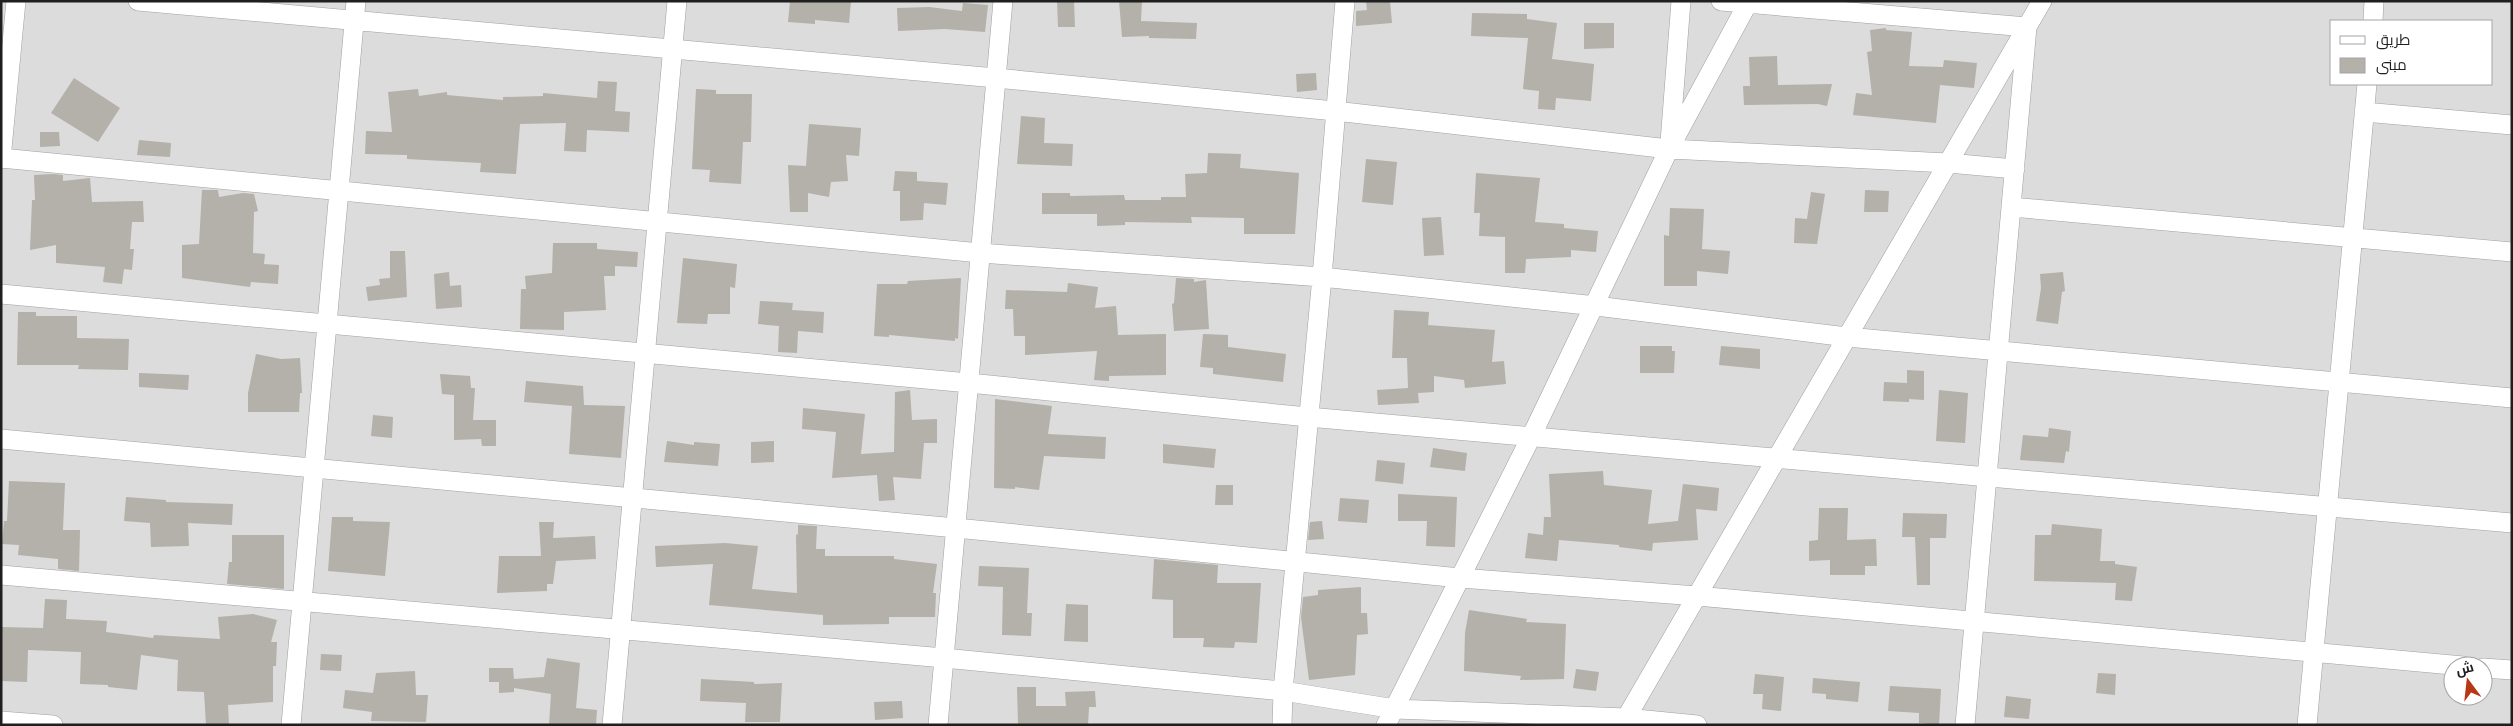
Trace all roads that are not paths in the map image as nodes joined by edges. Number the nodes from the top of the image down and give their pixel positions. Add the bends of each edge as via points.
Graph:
1 (16, 1) edge
2 (138, 1) edge
3 (356, 1) edge
4 (677, 1) edge
5 (1003, 1) edge
6 (1345, 1) edge
7 (1681, 1) edge
8 (1721, 1) edge
9 (2042, 1) edge
10 (2374, 1) edge
11 (1748, 2) edge
12 (2372, 20) edge
13 (354, 21) junction
14 (2027, 27) junction
15 (672, 49) junction
16 (996, 78) junction
17 (2367, 85) edge
18 (1335, 111) junction
19 (2364, 112) junction
20 (2512, 125) edge
21 (1669, 149) junction
22 (1, 158) edge
23 (1948, 163) junction
24 (2015, 169) junction
25 (339, 191) junction
26 (2011, 207) junction
27 (657, 222) junction
28 (2352, 238) junction
29 (2512, 252) edge
30 (980, 253) junction
31 (1322, 277) junction
32 (1, 294) edge
33 (1596, 306) junction
34 (327, 324) junction
35 (1847, 337) junction
36 (1998, 352) junction
37 (645, 353) junction
38 (2339, 382) junction
39 (969, 383) junction
40 (2512, 398) edge
41 (1308, 417) junction
42 (1531, 437) junction
43 (1, 439) edge
44 (1777, 457) junction
45 (314, 468) junction
46 (1987, 476) junction
47 (632, 498) junction
48 (2327, 507) junction
49 (2512, 524) edge
50 (956, 528) junction
51 (1294, 562) junction
52 (1, 575) edge
53 (1460, 578) junction
54 (1696, 596) junction
55 (302, 602) junction
56 (1974, 622) junction
57 (620, 630) junction
58 (2314, 653) junction
59 (944, 658) junction
60 (2443, 664) edge
61 (2493, 669) edge
62 (2512, 670) edge
63 (1283, 692) junction
64 (1390, 717) edge
65 (1, 721) edge
66 (1632, 722) edge
67 (53, 725) edge
68 (290, 725) edge
69 (612, 725) edge
70 (938, 725) edge
71 (1282, 725) edge
72 (1697, 725) edge
73 (1965, 725) edge
74 (2307, 725) edge

1 - 22 street
2 - 13 street
3 - 13 street
4 - 15 street
5 - 16 street
6 - 18 street
7 - 21 street
8 - 11 street
9 - 14 street
10 - 12 street
11 - 14 street
11 - 21 street
13 - 15 street
13 - 25 street
14 - 23 street
14 - 24 street
15 - 16 street
15 - 27 street
16 - 18 street
16 - 30 street
17 - 19 street
18 - 21 street
18 - 31 street
19 - 20 street
19 - 28 street
21 - 23 street
21 - 33 street
22 - 25 street
23 - 24 street
23 - 35 street
24 - 26 street
25 - 27 street
25 - 34 street
26 - 28 street
26 - 36 street
27 - 30 street
27 - 37 street
28 - 29 street
28 - 38 street
30 - 31 street
30 - 39 street
31 - 33 street
31 - 41 street
32 - 34 street
33 - 35 street
33 - 42 street
34 - 37 street
34 - 45 street
35 - 36 street
35 - 44 street
36 - 38 street
36 - 46 street
37 - 39 street
37 - 47 street
38 - 40 street
38 - 48 street
39 - 41 street
39 - 50 street
41 - 42 street
41 - 51 street
42 - 44 street
42 - 53 street
43 - 45 street
44 - 46 street
44 - 54 street
45 - 47 street
45 - 55 street
46 - 48 street
46 - 56 street
47 - 50 street
47 - 57 street
48 - 49 street
48 - 58 street
50 - 51 street
50 - 59 street
51 - 53 street
51 - 63 street
52 - 55 street
53 - 54 street
53 - 64 street
54 - 56 street
54 - 66 street
55 - 57 street
55 - 68 street
56 - 58 street
56 - 73 street
57 - 59 street
57 - 69 street
58 - 60 street
58 - 74 street
59 - 63 street
59 - 70 street
61 - 62 street
63 - 64 street
63 - 71 street
64 - 66 street
65 - 67 street
66 - 72 street

